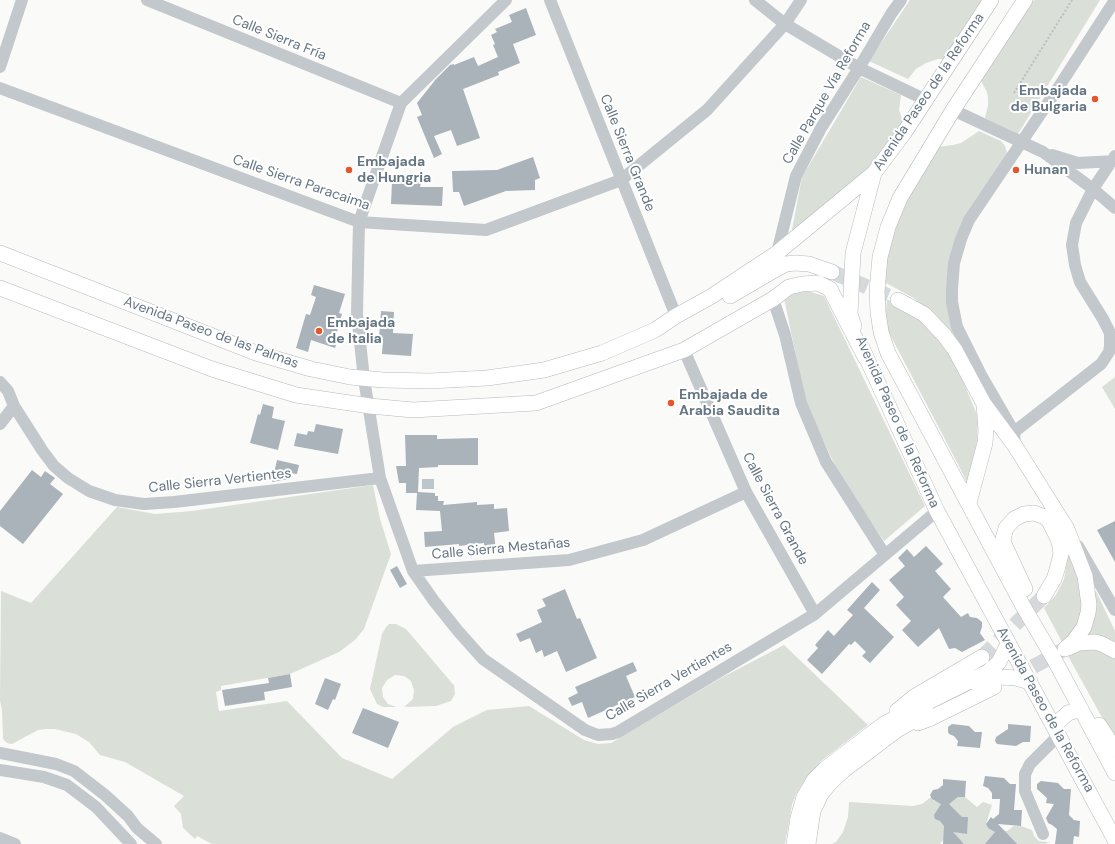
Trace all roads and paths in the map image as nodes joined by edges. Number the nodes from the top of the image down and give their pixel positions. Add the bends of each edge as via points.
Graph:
1 (22, 0) edge
2 (146, 0) edge
3 (506, 0) edge
4 (550, 0) edge
5 (754, 0) edge
6 (801, 0) edge
7 (901, 0) edge
8 (990, 0) edge
9 (1025, 0) edge
10 (1072, 0) edge
11 (1115, 0) edge
12 (785, 24) junction
13 (0, 67) edge
14 (859, 68) junction
15 (0, 88) edge
16 (1014, 93) dead end
17 (926, 100) junction
18 (401, 103) junction
19 (953, 110) junction
20 (1021, 142) junction
21 (1043, 152) junction
22 (1114, 159) edge
23 (874, 173) junction
24 (621, 180) junction
25 (1093, 189) junction
26 (1115, 208) edge
27 (359, 222) junction
28 (0, 253) edge
29 (777, 253) junction
30 (832, 272) tunnel mouth
31 (0, 288) edge
32 (773, 299) junction
33 (898, 300) tunnel mouth
34 (676, 316) junction
35 (655, 330) junction
36 (684, 350) junction
37 (865, 357) junction
38 (364, 379) junction
39 (0, 382) edge
40 (984, 404) junction
41 (14, 406) junction
42 (370, 406) junction
43 (0, 424) edge
44 (1014, 439) junction
45 (380, 478) junction
46 (746, 492) junction
47 (969, 503) junction
48 (937, 511) junction
49 (1067, 529) junction
50 (885, 555) junction
51 (413, 571) junction
52 (1044, 596) tunnel mouth
53 (1023, 606) junction
54 (1115, 610) edge
55 (815, 614) junction
56 (1008, 644) junction
57 (1115, 651) edge
58 (982, 657) tunnel mouth
59 (1054, 659) junction
60 (1006, 682) tunnel mouth
61 (1030, 682) junction
62 (1081, 709) junction
63 (890, 727) junction
64 (1056, 731) junction
65 (1115, 749) edge
66 (0, 753) edge
67 (0, 770) edge
68 (1115, 773) edge
69 (142, 833) junction
70 (1043, 834) dead end
71 (0, 838) edge
72 (1115, 840) edge
73 (15, 844) edge
74 (131, 844) edge
75 (156, 844) edge
76 (794, 844) edge
77 (808, 844) edge

1 - 13 street
2 - 18 street, Calle Sierra Fría
3 - 18 street
4 - 24 street, Calle Sierra Grande
5 - 12 street
6 - 12 street, Calle Sierra Paracaima
7 - 14 street, Calle Parque Vía Reforma
8 - 17 main road, Avenida Paseo de la Reforma
9 - 19 main road, Avenida Paseo de la Reforma
10 - 16 path
11 - 20 street
12 - 14 street
12 - 24 street, Calle Sierra Paracaima via 707,110
14 - 17 street
14 - 29 street, Calle Parque Vía Reforma via 821,128 796,176
15 - 27 street, Calle Sierra Paracaima
17 - 23 main road, Avenida Paseo de la Reforma
18 - 27 street, Calle Sierra Vertientes
19 - 20 street
19 - 47 main road, Avenida Paseo de la Reforma via 900,198 888,227 880,257 878,312 888,353
20 - 21 street
20 - 44 street via 969,220 957,251 952,289 957,327
21 - 22 street via 1078,163
21 - 25 street
22 - 25 street
23 - 29 main road, Avenida Paseo de las Palmas
23 - 37 main road, Avenida Paseo de la Reforma via 853,253 851,282 850,314
24 - 27 street, Calle Sierra Paracaima via 486,230
24 - 34 street, Calle Sierra Grande
25 - 26 street
25 - 44 street via 1076,223 1073,256 1080,282 1107,327 1111,339 1108,352 1101,364
27 - 38 street, Calle Sierra Vertientes via 357,314
28 - 38 main road, Avenida Paseo de las Palmas via 256,353 311,369
29 - 34 main road, Avenida Paseo de las Palmas via 712,296
30 - 35 main road via 808,264 786,264 683,324
31 - 42 main road via 212,369 296,395
32 - 36 main road
32 - 37 main road via 789,287 802,284 818,283 830,289
32 - 50 street via 785,335 801,403 826,462
33 - 40 main road via 924,314 944,334
34 - 35 main road, Avenida Paseo de las Palmas
35 - 38 main road, Avenida Paseo de las Palmas via 602,353 544,370 461,380
36 - 42 main road via 536,403 414,410
36 - 46 street, Calle Sierra Grande
37 - 48 main road, Avenida Paseo de la Reforma
38 - 42 street, Calle Sierra Vertientes
39 - 41 street, Calle Sierra Vertientes
40 - 44 main road
40 - 47 main road via 985,443
41 - 43 street
41 - 45 street, Calle Sierra Vertientes via 54,466 89,490 115,500 144,504 174,502
42 - 45 street, Calle Sierra Vertientes
44 - 49 main road
45 - 51 street, Calle Sierra Vertientes
46 - 51 street, Calle Sierra Mestañas via 643,540 569,560
46 - 55 street, Calle Sierra Grande
47 - 53 main road, Avenida Paseo de la Reforma
48 - 50 street, Calle Sierra Vertientes
48 - 56 main road, Avenida Paseo de la Reforma
49 - 54 street
49 - 57 main road via 1085,576 1089,605 1084,627 1065,649 1087,642 1102,644
50 - 55 street, Calle Sierra Vertientes
51 - 55 street, Calle Sierra Vertientes via 434,601 483,659 585,730 598,735 618,732
52 - 53 main road via 1058,570 1060,546 1049,521 1034,514 1024,514 1010,523 1003,538 1025,588
53 - 59 main road, Avenida Paseo de la Reforma
56 - 61 main road, Avenida Paseo de la Reforma
56 - 63 main road via 999,662 988,672
58 - 63 main road via 898,709
59 - 62 main road, Avenida Paseo de la Reforma
59 - 65 main road via 1068,671
60 - 63 main road via 929,719
61 - 63 main road via 1009,677 991,679
61 - 64 main road, Avenida Paseo de la Reforma
62 - 64 main road via 1068,714
62 - 68 main road, Avenida Paseo de la Reforma
63 - 76 main road via 826,768 814,780 800,807
63 - 77 main road via 825,788 813,811
64 - 70 street via 1025,774 1025,791
64 - 72 main road, Avenida Paseo de la Reforma
66 - 69 street via 56,764 74,771 111,800
67 - 74 street via 52,779 66,785 96,807
69 - 74 street
69 - 75 street
71 - 73 street

